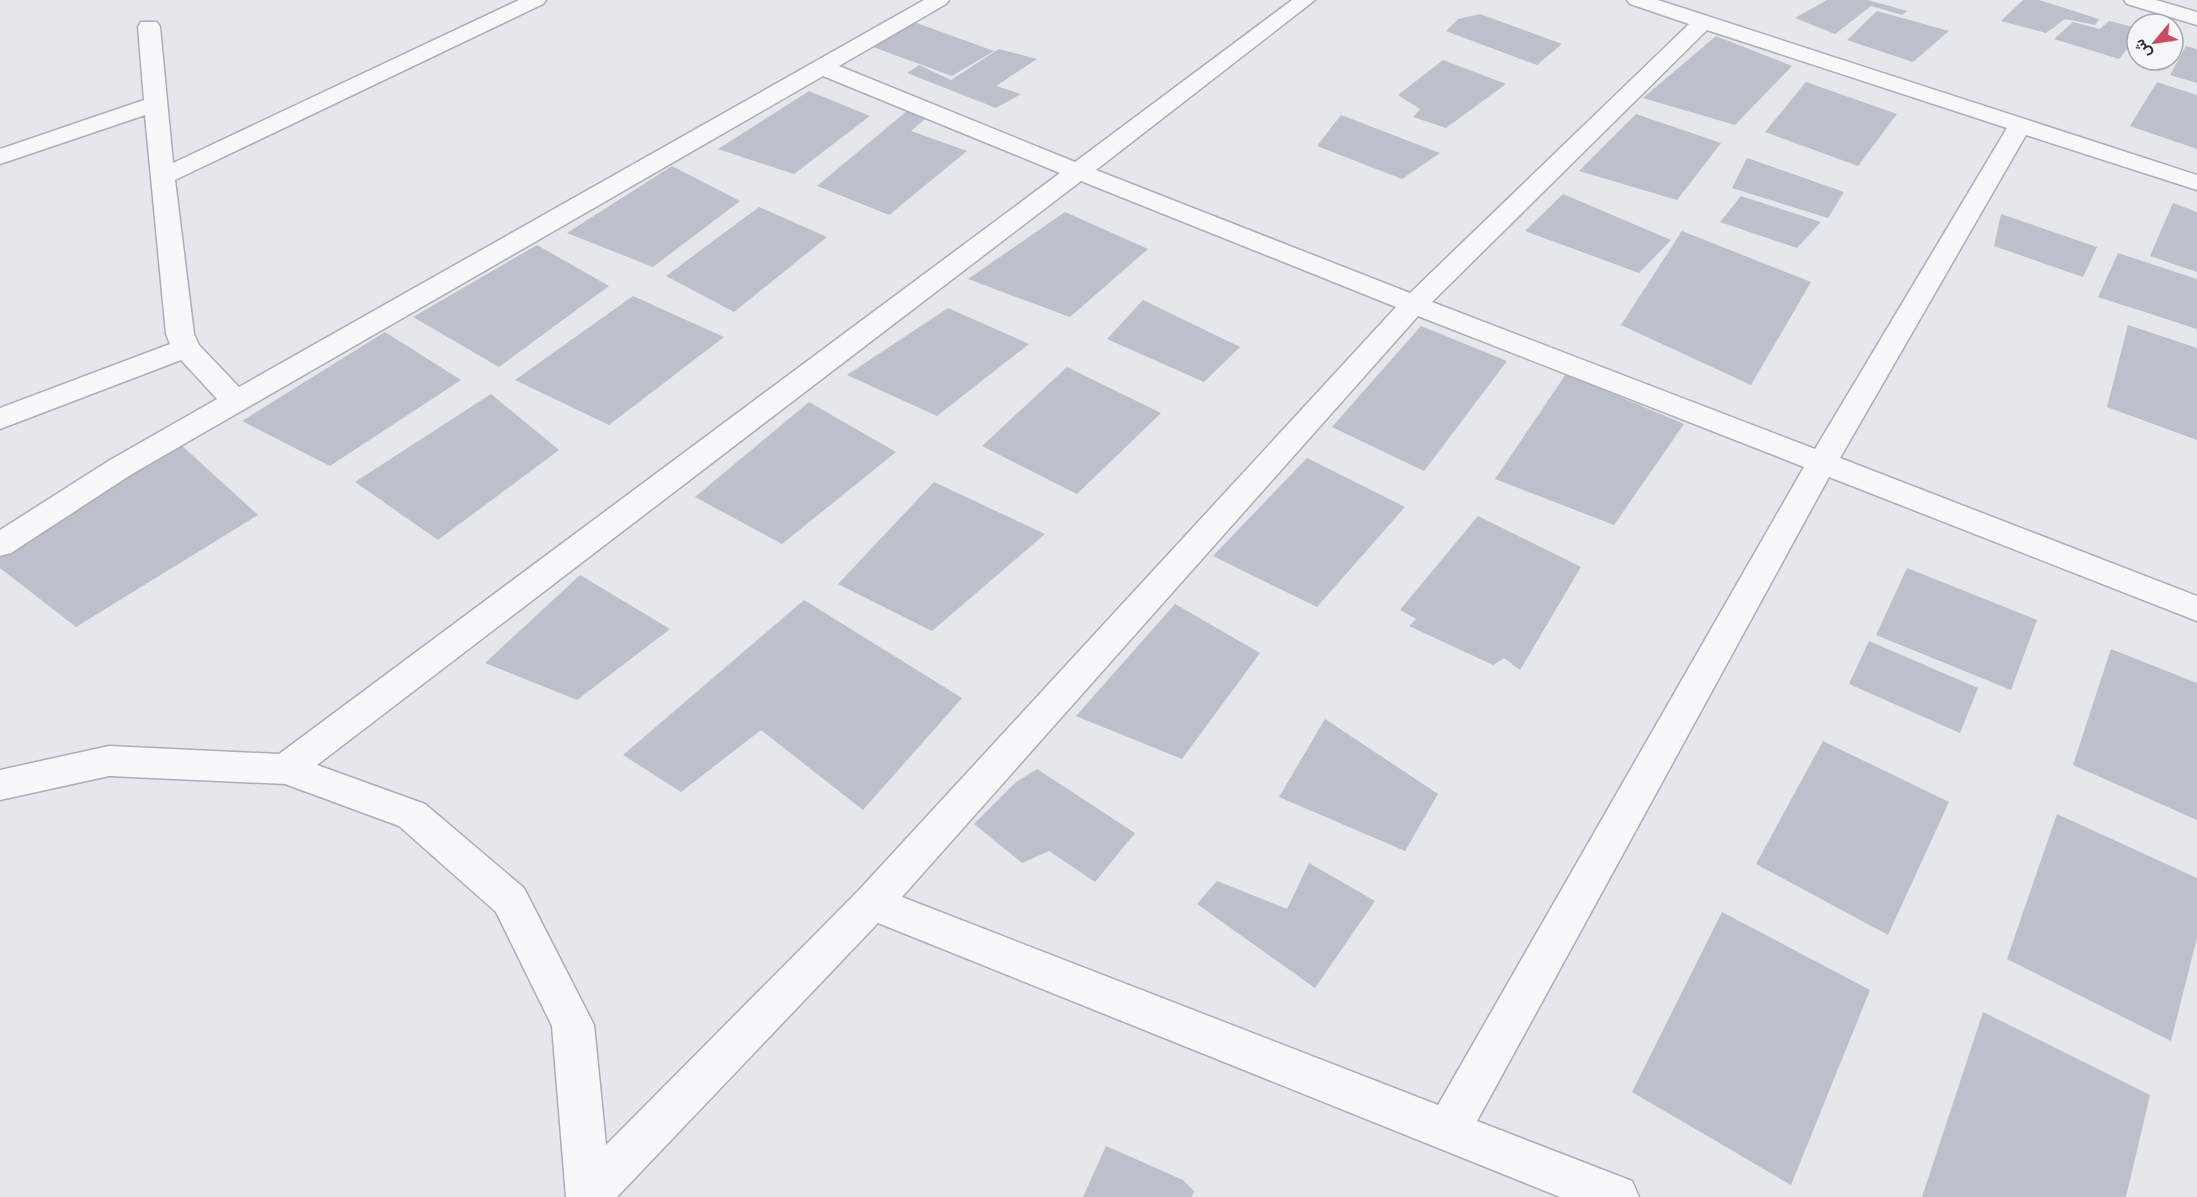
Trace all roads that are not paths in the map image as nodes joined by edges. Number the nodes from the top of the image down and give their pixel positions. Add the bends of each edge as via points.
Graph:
1 (536, 0) edge
2 (939, 0) edge
3 (1305, 0) edge
4 (1637, 0) edge
5 (2134, 0) edge
6 (2197, 19) edge
7 (1703, 22) junction
8 (150, 27) dead end
9 (824, 68) junction
10 (156, 103) junction
11 (2021, 124) junction
12 (0, 157) edge
13 (1076, 172) junction
14 (162, 177) junction
15 (2197, 183) edge
16 (1413, 305) junction
17 (186, 348) junction
18 (235, 401) junction
19 (0, 419) edge
20 (1823, 461) junction
21 (0, 545) edge
22 (2197, 609) edge
23 (286, 769) junction
24 (0, 785) edge
25 (872, 903) junction
26 (1449, 1129) junction
27 (589, 1195) edge
28 (1616, 1197) edge

1 - 14 street
2 - 9 street
3 - 13 street
4 - 7 street
5 - 6 street
7 - 11 street
7 - 16 street
8 - 10 street
9 - 13 street
9 - 18 street
10 - 12 street
10 - 14 street
11 - 15 street
11 - 20 street
13 - 16 street
13 - 23 street
14 - 17 street via 180,334
16 - 20 street
16 - 25 street
17 - 18 street
17 - 19 street
18 - 21 street
20 - 22 street
20 - 26 street
23 - 24 street via 109,761
23 - 27 street via 412,815 510,900 573,1025
25 - 26 street
25 - 27 street
26 - 28 street

